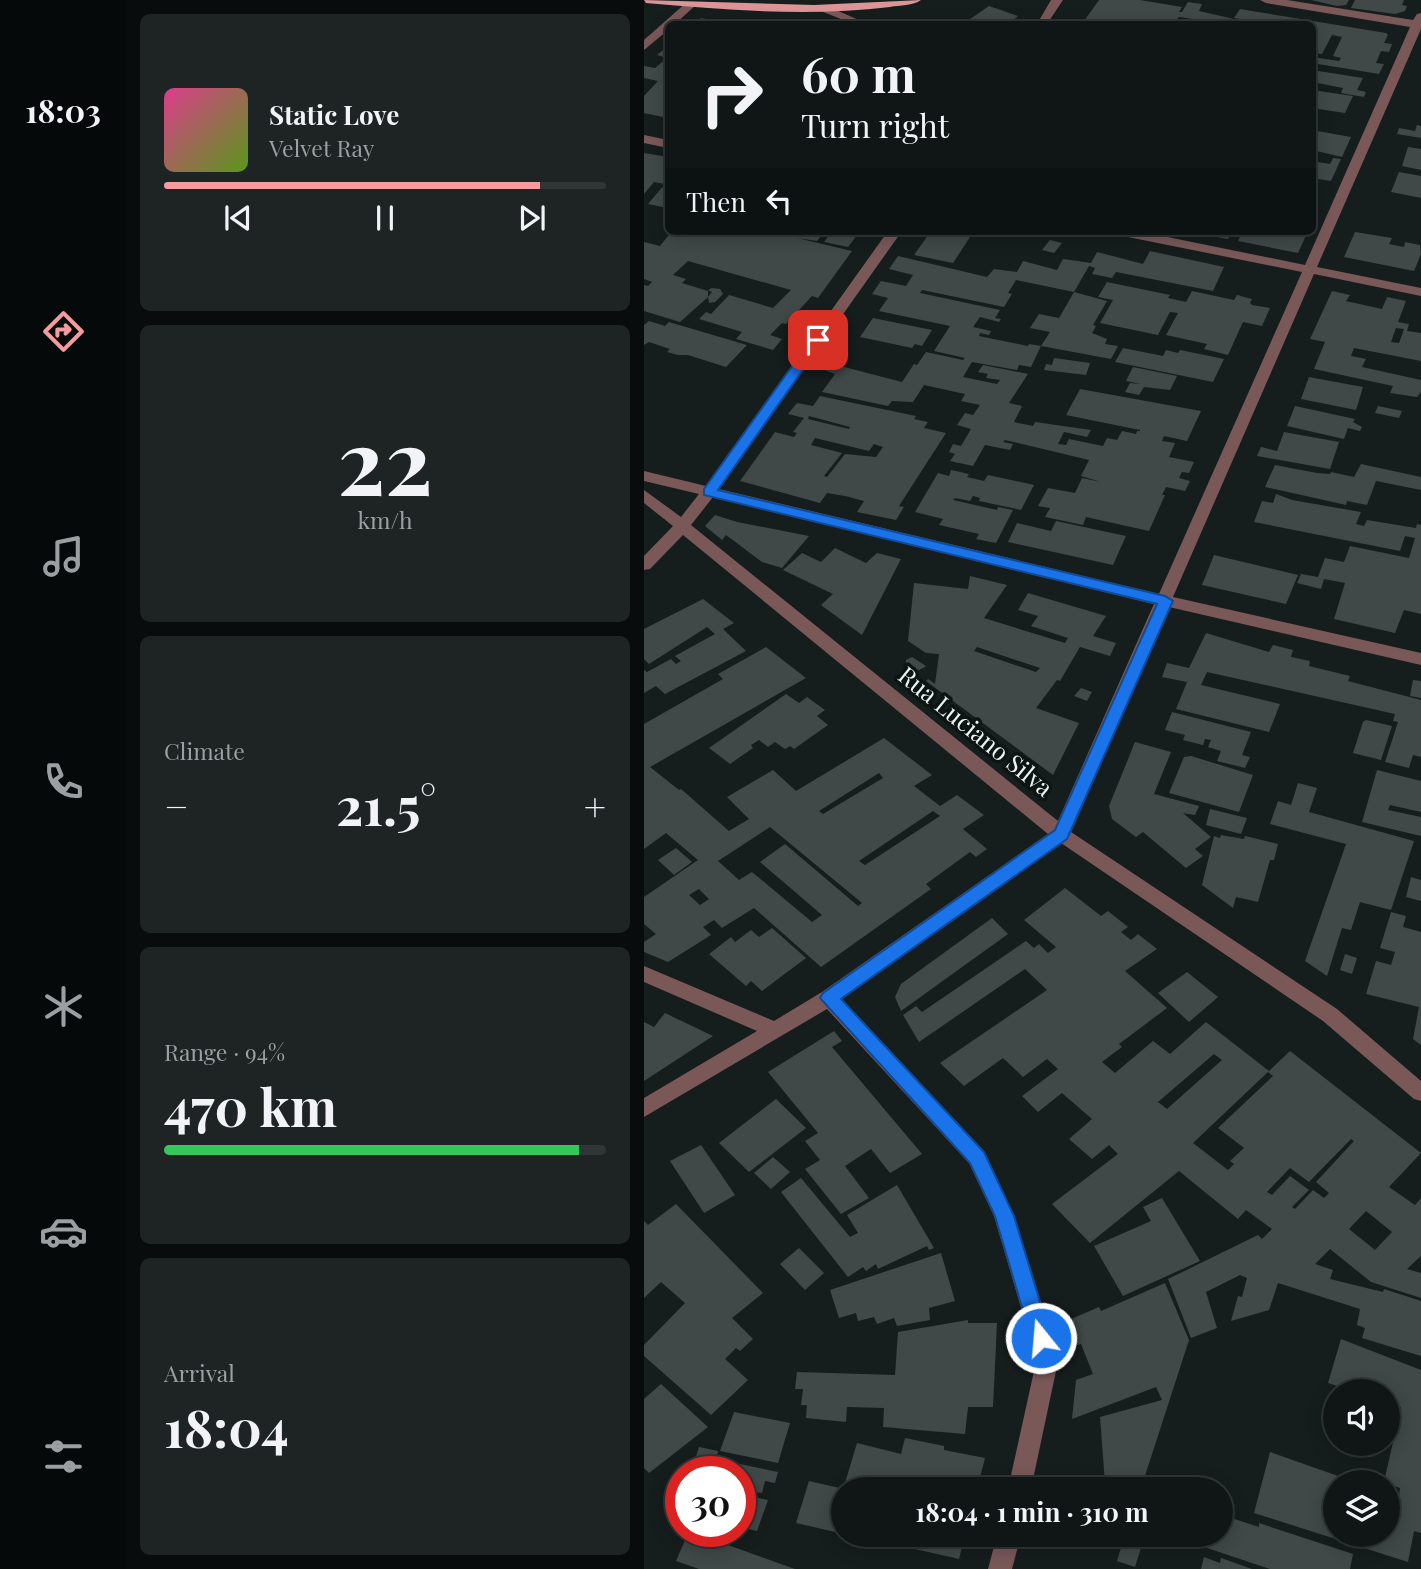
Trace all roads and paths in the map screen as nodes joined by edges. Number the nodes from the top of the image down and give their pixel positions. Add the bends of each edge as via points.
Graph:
1 (646, 0) edge
2 (915, 0) edge
3 (1057, 0) edge
4 (1266, 0) edge
5 (691, 4) junction
6 (825, 9) junction
7 (672, 21) edge
8 (855, 21) edge
9 (1044, 21) edge
10 (1420, 22) edge
11 (665, 27) edge
12 (644, 46) edge
13 (644, 139) edge
14 (665, 143) edge
15 (892, 235) edge
16 (1138, 235) edge
17 (1308, 269) junction
18 (1421, 292) edge
19 (644, 476) edge
20 (709, 492) junction
21 (644, 495) edge
22 (682, 524) junction
23 (644, 565) edge
24 (1165, 601) junction
25 (1421, 659) edge
26 (1061, 834) junction
27 (644, 974) edge
28 (829, 998) junction
29 (773, 1029) junction
30 (1421, 1093) edge
31 (644, 1108) edge
32 (1022, 1477) edge
33 (1006, 1547) edge
34 (1000, 1569) edge

1 - 5 main road
2 - 6 main road
3 - 9 street
4 - 10 street
5 - 6 main road
5 - 7 street
6 - 8 street
10 - 17 street
11 - 12 street
13 - 14 street
15 - 20 street
16 - 17 street
17 - 18 street
17 - 24 street
19 - 20 street
20 - 22 street
20 - 24 street
21 - 22 street, Rua Luciano Silva
22 - 23 street
22 - 26 street, Rua Luciano Silva
24 - 25 street
24 - 26 street
26 - 28 street
26 - 30 street, Rua Luciano Silva via 1330,1015
27 - 29 street
28 - 29 street
28 - 32 street via 977,1157 1004,1216 1041,1338 1045,1371
29 - 31 street
33 - 34 street

